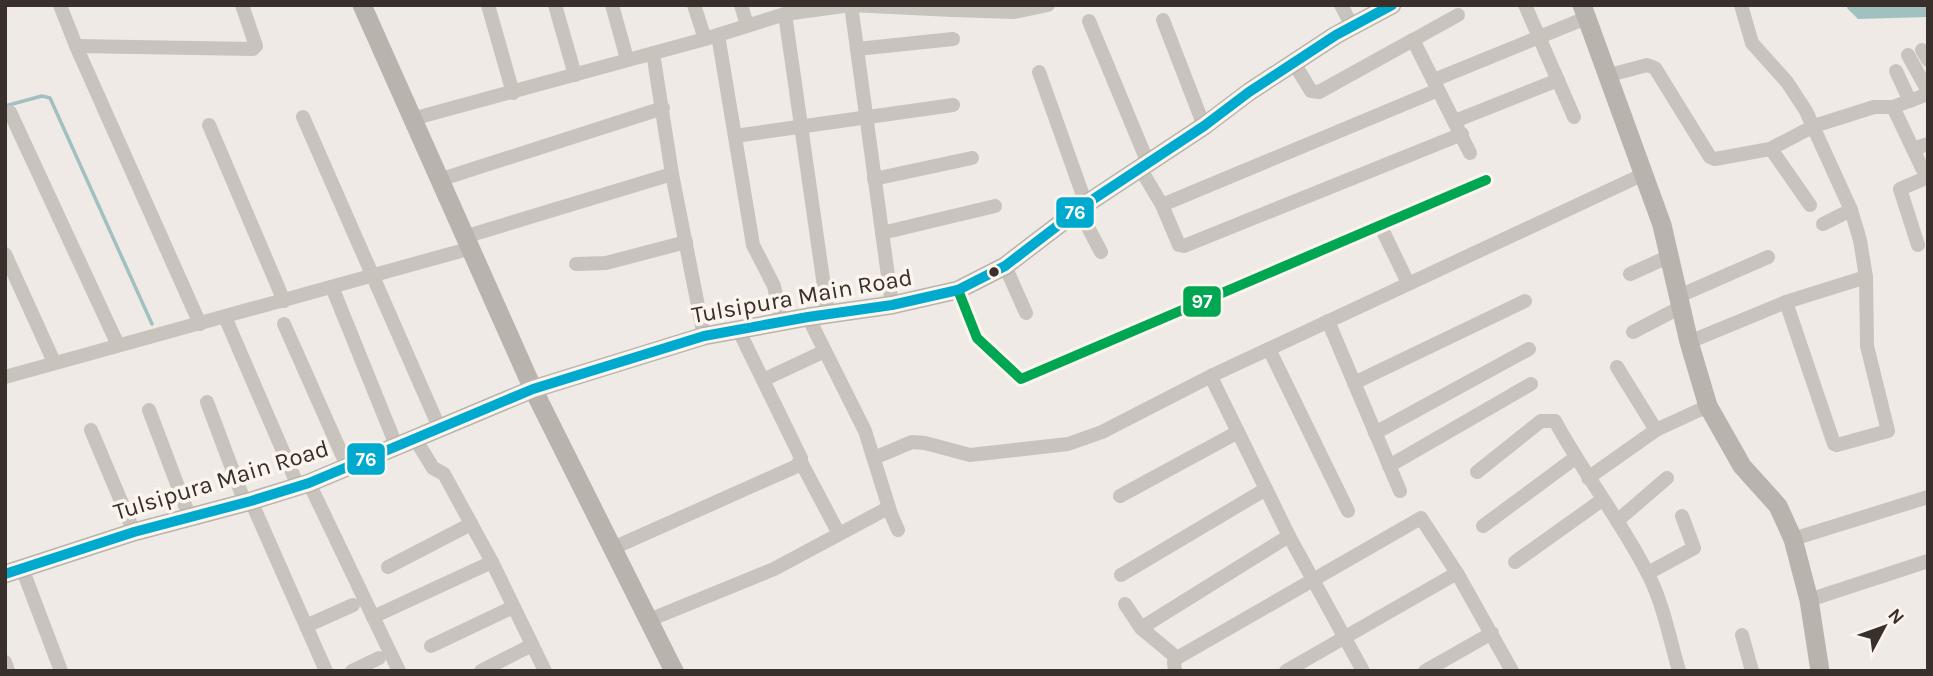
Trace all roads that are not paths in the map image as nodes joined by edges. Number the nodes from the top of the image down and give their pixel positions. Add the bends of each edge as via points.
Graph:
1 (60, 5) edge
2 (242, 5) edge
3 (362, 5) edge
4 (488, 5) edge
5 (555, 5) edge
6 (612, 5) edge
7 (694, 5) edge
8 (741, 5) edge
9 (851, 5) edge
10 (1048, 5) edge
11 (1341, 5) edge
12 (1392, 5) edge
13 (1525, 5) edge
14 (1741, 5) edge
15 (900, 7) edge
16 (951, 8) edge
17 (791, 10) edge
18 (1584, 11) edge
19 (1458, 15) dead end
20 (1163, 20) dead end
21 (1089, 21) dead end
22 (747, 25) junction
23 (1352, 26) junction
24 (711, 37) junction
25 (1539, 37) junction
26 (953, 39) dead end
27 (1413, 40) junction
28 (76, 46) junction
29 (857, 49) junction
30 (653, 53) junction
31 (1919, 55) edge
32 (627, 59) junction
33 (1294, 63) junction
34 (1896, 71) dead end
35 (1039, 72) dead end
36 (575, 75) junction
37 (1606, 76) junction
38 (1558, 80) junction
39 (1436, 85) junction
40 (513, 93) junction
41 (1928, 93) edge
42 (1910, 101) junction
43 (953, 105) dead end
44 (1893, 107) junction
45 (663, 108) junction
46 (10, 113) dead end
47 (303, 117) dead end
48 (865, 117) junction
49 (1574, 117) dead end
50 (412, 119) junction
51 (209, 125) dead end
52 (799, 125) junction
53 (1204, 126) junction
54 (1814, 127) junction
55 (1458, 128) junction
56 (735, 136) junction
57 (1928, 144) edge
58 (1771, 149) junction
59 (1913, 149) junction
60 (1470, 153) dead end
61 (972, 158) dead end
62 (1144, 166) junction
63 (672, 174) junction
64 (1644, 174) junction
65 (1928, 175) edge
66 (874, 179) junction
67 (439, 180) junction
68 (1486, 180) dead end
69 (1162, 205) junction
70 (1810, 205) dead end
71 (995, 206) dead end
72 (1083, 207) junction
73 (1851, 210) junction
74 (1823, 224) dead end
75 (1380, 225) junction
76 (882, 233) junction
77 (686, 242) junction
78 (466, 243) junction
79 (1918, 245) dead end
80 (1101, 251) dead end
81 (5, 254) edge
82 (1670, 256) junction
83 (1768, 257) dead end
84 (576, 264) dead end
85 (1006, 266) junction
86 (1630, 274) dead end
87 (371, 276) junction
88 (1866, 277) junction
89 (1408, 283) junction
90 (332, 287) junction
91 (958, 290) junction
92 (284, 301) junction
93 (1680, 301) junction
94 (1525, 302) dead end
95 (1786, 302) junction
96 (892, 305) junction
97 (1026, 313) dead end
98 (828, 314) junction
99 (225, 317) junction
100 (808, 317) junction
101 (1328, 321) junction
102 (782, 323) junction
103 (200, 324) junction
104 (284, 324) dead end
105 (738, 329) junction
106 (1633, 332) dead end
107 (705, 336) junction
108 (1689, 342) junction
109 (118, 345) junction
110 (1269, 349) junction
111 (1529, 349) dead end
112 (825, 351) junction
113 (54, 362) junction
114 (1617, 367) dead end
115 (1213, 375) junction
116 (5, 377) edge
117 (763, 380) junction
118 (1354, 383) junction
119 (1531, 384) dead end
120 (533, 389) junction
121 (207, 402) dead end
122 (1708, 406) junction
123 (149, 410) dead end
124 (439, 427) junction
125 (92, 430) dead end
126 (1656, 430) junction
127 (1238, 432) junction
128 (1375, 433) junction
129 (405, 441) junction
130 (874, 458) junction
131 (1574, 458) junction
132 (801, 462) junction
133 (1389, 466) junction
134 (347, 467) junction
135 (1477, 471) dead end
136 (1588, 478) junction
137 (1667, 478) dead end
138 (303, 485) junction
139 (1266, 489) junction
140 (1400, 491) dead end
141 (1120, 496) dead end
142 (1928, 496) edge
143 (1602, 500) junction
144 (248, 502) junction
145 (888, 508) junction
146 (1348, 511) dead end
147 (1682, 516) dead end
148 (190, 517) junction
149 (1617, 521) junction
150 (471, 524) junction
151 (1483, 526) dead end
152 (898, 530) dead end
153 (134, 532) junction
154 (839, 534) junction
155 (1289, 536) junction
156 (1793, 539) junction
157 (613, 548) junction
158 (1928, 561) edge
159 (492, 562) junction
160 (1516, 562) dead end
161 (388, 567) dead end
162 (14, 571) edge
163 (1457, 573) junction
164 (1647, 573) junction
165 (1121, 575) dead end
166 (1313, 581) junction
167 (1809, 600) junction
168 (1125, 604) dead end
169 (353, 605) dead end
170 (513, 607) junction
171 (373, 617) junction
172 (649, 620) junction
173 (306, 626) junction
174 (1141, 628) junction
175 (1492, 633) junction
176 (1742, 635) dead end
177 (1344, 637) junction
178 (532, 645) junction
179 (431, 646) dead end
180 (379, 657) dead end
181 (5, 662) edge
182 (1176, 664) edge
183 (325, 670) edge
184 (8, 671) edge
185 (61, 671) edge
186 (352, 671) edge
187 (399, 671) edge
188 (481, 671) edge
189 (545, 671) edge
190 (674, 671) edge
191 (1286, 671) edge
192 (1363, 671) edge
193 (1425, 671) edge
194 (1511, 671) edge
195 (1679, 671) edge
196 (1752, 671) edge
197 (1820, 671) edge

1 - 28 street
2 - 28 street via 256,46 253,49
3 - 50 street
4 - 40 street
5 - 36 street
6 - 32 street
7 - 24 street
8 - 22 street
9 - 15 street
9 - 17 street
9 - 29 street
10 - 16 street via 1014,12
11 - 23 street
12 - 23 street, Tulsipura Main Road
13 - 25 street
14 - 54 street via 1752,43 1787,82
15 - 16 street
17 - 22 street
17 - 52 street
18 - 25 street
18 - 37 street
19 - 27 street
20 - 53 street
21 - 62 street
22 - 24 street
23 - 33 street, Tulsipura Main Road
24 - 30 street
24 - 56 street
25 - 38 street
25 - 39 street
26 - 29 street
27 - 33 street via 1319,92 1311,91
27 - 39 street
28 - 103 street
29 - 48 street
30 - 32 street
30 - 45 street
31 - 41 street
32 - 36 street
33 - 53 street, Tulsipura Main Road
34 - 42 street
35 - 72 street
36 - 40 street
37 - 58 street via 1647,65 1655,68 1712,159
37 - 64 street
38 - 49 street
38 - 55 street
39 - 55 street
39 - 69 street
40 - 50 street
41 - 42 street
42 - 44 street
43 - 48 street
44 - 54 street via 1874,107
44 - 59 street
45 - 63 street
45 - 67 street
46 - 109 street
47 - 87 street
48 - 52 street
48 - 66 street
50 - 67 street
51 - 92 street
52 - 56 street
52 - 98 street
53 - 62 street, Tulsipura Main Road
54 - 58 street
54 - 73 street
55 - 60 street
55 - 69 street via 1184,246 1179,245
56 - 102 street via 753,245 774,286
57 - 59 street
58 - 70 street
59 - 65 street
61 - 66 street
62 - 69 street
62 - 72 street, Tulsipura Main Road
63 - 77 street
63 - 78 street
64 - 82 street
64 - 89 street
65 - 79 street via 1900,189
66 - 76 street
67 - 78 street
68 - 75 street
71 - 76 street
72 - 80 street
72 - 85 street, Tulsipura Main Road
73 - 74 street
73 - 88 street
75 - 89 street
75 - 91 street via 1021,379 978,338
76 - 96 street
77 - 84 street via 606,263
77 - 107 street
78 - 87 street
78 - 120 street
81 - 113 street
82 - 86 street
82 - 93 street
83 - 93 street
85 - 91 street, Tulsipura Main Road
85 - 97 street
87 - 90 street
87 - 124 street
88 - 95 street
88 - 95 street via 1867,346 1889,428 1885,433 1834,444
89 - 101 street
90 - 92 street
90 - 129 street
91 - 96 street, Tulsipura Main Road
92 - 99 street
93 - 106 street
93 - 108 street
94 - 118 street
95 - 108 street
96 - 98 street, Tulsipura Main Road
98 - 100 street, Tulsipura Main Road
99 - 103 street
99 - 138 street
100 - 102 street, Tulsipura Main Road
100 - 112 street
101 - 110 street
101 - 118 street
102 - 105 street, Tulsipura Main Road
103 - 109 street
104 - 134 street
105 - 107 street, Tulsipura Main Road
105 - 117 street
107 - 120 street, Tulsipura Main Road
108 - 122 street
109 - 113 street
110 - 115 street
110 - 146 street
111 - 128 street
112 - 117 street
112 - 130 street
113 - 116 street
114 - 126 street
115 - 127 street
115 - 130 street via 1102,432 1068,444 971,455 912,442
117 - 132 street
118 - 128 street
119 - 133 street
120 - 124 street, Tulsipura Main Road
120 - 157 street
121 - 144 street
122 - 126 street
122 - 156 street via 1737,459 1778,506
123 - 148 street
124 - 129 street, Tulsipura Main Road
125 - 153 street
126 - 136 street
127 - 139 street
127 - 141 street
128 - 133 street
129 - 134 street, Tulsipura Main Road
129 - 150 street via 444,474
130 - 145 street
131 - 135 street via 1555,421 1541,421
131 - 136 street
131 - 151 street
132 - 154 street
132 - 157 street
133 - 140 street
134 - 138 street, Tulsipura Main Road
136 - 143 street
137 - 149 street
138 - 144 street, Tulsipura Main Road
138 - 171 street
139 - 155 street
139 - 165 street
142 - 156 street
143 - 149 street
143 - 160 street
144 - 148 street, Tulsipura Main Road
144 - 173 street
145 - 152 street
145 - 154 street
147 - 164 street via 1695,548
148 - 153 street, Tulsipura Main Road
149 - 164 street
150 - 159 street
150 - 161 street
153 - 162 street, Tulsipura Main Road
154 - 172 street via 774,569
155 - 166 street
155 - 174 street
156 - 167 street
157 - 172 street
158 - 167 street
159 - 170 street
159 - 171 street
162 - 185 street
163 - 166 street via 1422,518
163 - 175 street
163 - 177 street
164 - 195 street
166 - 177 street
166 - 182 street
167 - 197 street
168 - 174 street
169 - 173 street
170 - 178 street
170 - 179 street
171 - 187 street
172 - 190 street
173 - 183 street
174 - 182 street
175 - 193 street
175 - 194 street
176 - 196 street
177 - 191 street
177 - 192 street
178 - 188 street
178 - 189 street
180 - 186 street
181 - 184 street

